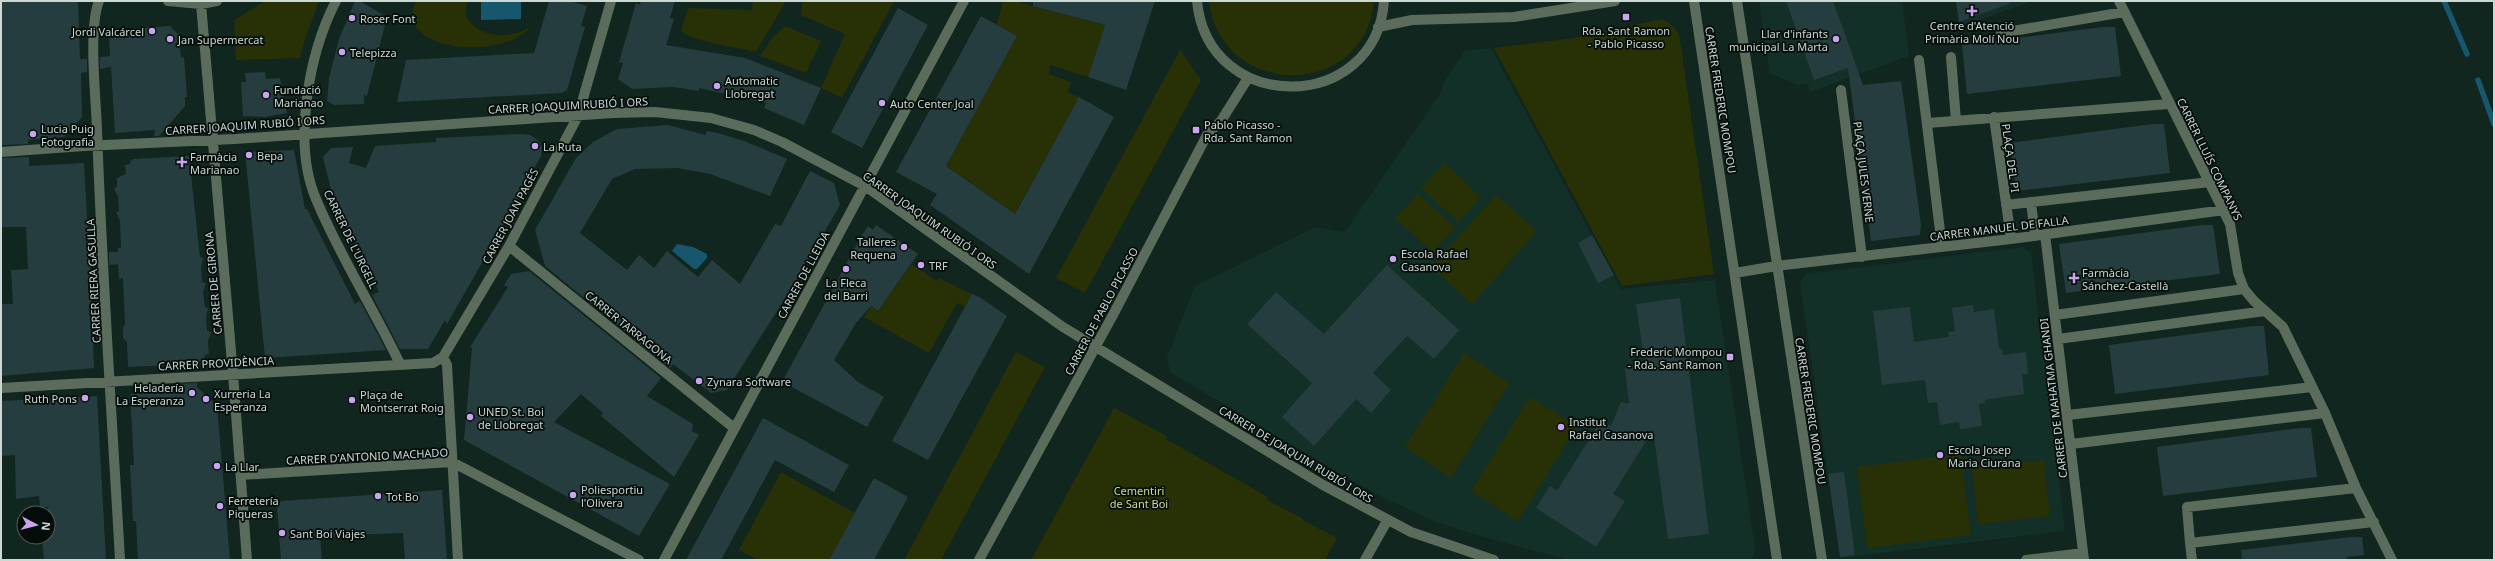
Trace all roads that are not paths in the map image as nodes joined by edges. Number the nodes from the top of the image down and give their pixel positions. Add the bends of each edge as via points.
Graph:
1 (99, 1) edge
2 (168, 1) edge
3 (217, 1) edge
4 (336, 1) edge
5 (611, 1) edge
6 (964, 1) edge
7 (1197, 1) edge
8 (1384, 1) edge
9 (1615, 1) edge
10 (1694, 1) edge
11 (1737, 1) edge
12 (2118, 1) edge
13 (201, 4) junction
14 (2124, 12) junction
15 (1378, 27) junction
16 (2000, 33) dead end
17 (1951, 58) dead end
18 (1919, 60) dead end
19 (1248, 78) junction
20 (1841, 90) dead end
21 (2169, 104) junction
22 (578, 116) junction
23 (1994, 117) junction
24 (1956, 120) junction
25 (1928, 123) junction
26 (306, 133) junction
27 (213, 140) junction
28 (98, 145) junction
29 (1, 152) edge
30 (2210, 182) junction
31 (865, 186) junction
32 (2031, 202) junction
33 (2006, 205) junction
34 (2224, 210) junction
35 (2040, 235) junction
36 (2011, 239) junction
37 (509, 246) junction
38 (1942, 247) junction
39 (1862, 257) junction
40 (1776, 266) junction
41 (1735, 273) junction
42 (2244, 289) junction
43 (2265, 311) junction
44 (2055, 315) junction
45 (2058, 339) junction
46 (1095, 348) junction
47 (443, 357) junction
48 (433, 363) joint
49 (400, 364) junction
50 (233, 374) junction
51 (110, 382) junction
52 (2312, 387) junction
53 (1, 388) edge
54 (2325, 413) junction
55 (2068, 416) junction
56 (734, 428) junction
57 (2071, 444) junction
58 (452, 462) junction
59 (241, 475) junction
60 (2356, 488) junction
61 (1387, 521) junction
62 (2374, 522) junction
63 (2190, 543) junction
64 (2083, 557) edge
65 (120, 560) edge
66 (247, 560) edge
67 (458, 560) edge
68 (639, 560) edge
69 (664, 560) edge
70 (979, 560) edge
71 (1365, 560) edge
72 (1494, 560) edge
73 (1777, 560) edge
74 (1822, 560) edge
75 (2026, 560) edge
76 (2192, 560) edge
77 (2392, 560) edge

1 - 28 street, CARRER RIERA GASULLA via 95,14 94,34
2 - 13 street
3 - 13 street
4 - 26 street, CARRER DE L'URGELL via 320,35 312,65 306,106
5 - 22 street, CARRER JOAN PAGÉS
6 - 31 street, CARRER DE LLEIDA
7 - 19 street via 1203,29 1214,49 1229,65
8 - 15 street
9 - 15 street via 1514,17 1412,20
10 - 41 street, CARRER FREDERIC MOMPOU
11 - 40 street, CARRER FREDERIC MOMPOU
12 - 14 street, CARRER LLUÍS COMPANYS
13 - 27 street, CARRER DE GIRONA
14 - 16 street
14 - 21 street, CARRER LLUÍS COMPANYS
15 - 19 street via 1364,52 1352,65 1320,83 1283,88
17 - 24 street
18 - 25 street
19 - 46 street, CARRER DE PABLO PICASSO via 1221,120 1207,135
20 - 39 street, PLAÇA JULES VERNE
21 - 23 street
21 - 30 street, CARRER LLUÍS COMPANYS
22 - 26 street, CARRER JOAQUIM RUBIÓ I ORS
22 - 31 street, CARRER JOAQUIM RUBIÓ I ORS via 655,112 711,118 767,135
22 - 37 street, CARRER JOAN PAGÉS
23 - 24 street, PLAÇA DEL PI
23 - 33 street, PLAÇA DEL PI
24 - 25 street, PLAÇA DEL PI
25 - 38 street
26 - 27 street, CARRER JOAQUIM RUBIÓ I ORS
26 - 49 street, CARRER DE L'URGELL via 306,154 315,198
27 - 28 street, CARRER JOAQUIM RUBIÓ I ORS
27 - 50 street, CARRER DE GIRONA
28 - 29 street, CARRER JOAQUIM RUBIÓ I ORS
28 - 51 street, CARRER RIERA GASULLA
30 - 32 street, CARRER MANUEL DE FALLA
30 - 34 street, CARRER LLUÍS COMPANYS
31 - 46 street, CARRER JOAQUIM RUBIÓ I ORS via 1035,309
31 - 56 street, CARRER DE LLEIDA
32 - 33 street, CARRER MANUEL DE FALLA
32 - 35 street, CARRER DE MAHATMA GHANDI
33 - 36 street, PLAÇA DEL PI
34 - 35 street, CARRER MANUEL DE FALLA
34 - 42 street, CARRER LLUÍS COMPANYS via 2234,236 2238,273
35 - 36 street, CARRER MANUEL DE FALLA
35 - 44 street, CARRER DE MAHATMA GHANDI
36 - 38 street, CARRER MANUEL DE FALLA
37 - 47 street, CARRER JOAN PAGÉS
37 - 56 street, CARRER TARRAGONA
38 - 39 street, CARRER MANUEL DE FALLA
39 - 40 street, CARRER MANUEL DE FALLA
40 - 41 street
40 - 74 street, CARRER FREDERIC MOMPOU
41 - 73 street, CARRER FREDERIC MOMPOU
42 - 43 street, CARRER LLUÍS COMPANYS
42 - 44 street
43 - 45 street
43 - 52 street, CARRER LLUÍS COMPANYS via 2283,327
44 - 45 street, CARRER DE MAHATMA GHANDI
45 - 55 street, CARRER DE MAHATMA GHANDI
46 - 61 street, CARRER DE JOAQUIM RUBIÓ I ORS
46 - 70 street, CARRER DE PABLO PICASSO
47 - 48 street, CARRER JOAN PAGÉS
47 - 58 street via 447,365
48 - 49 street, CARRER PROVIDÈNCIA
49 - 50 street, CARRER PROVIDÈNCIA
50 - 51 street, CARRER PROVIDÈNCIA
50 - 59 street, CARRER DE GIRONA
51 - 53 street, CARRER PROVIDÈNCIA
51 - 65 street, CARRER RIERA GASULLA
52 - 54 street, CARRER LLUÍS COMPANYS
52 - 55 street
54 - 57 street
54 - 60 street, CARRER LLUÍS COMPANYS
55 - 57 street, CARRER DE MAHATMA GHANDI
56 - 69 street, CARRER DE LLEIDA
57 - 64 street, CARRER DE MAHATMA GHANDI
58 - 59 street, CARRER D'ANTONIO MACHADO
58 - 67 street
58 - 68 street, CARRER D'ANTONIO MACHADO
59 - 66 street, CARRER DE GIRONA
60 - 62 street, CARRER LLUÍS COMPANYS
60 - 63 street via 2187,507
61 - 71 street
61 - 72 street, CARRER DE JOAQUIM RUBIÓ I ORS
62 - 63 street
62 - 77 street, CARRER LLUÍS COMPANYS
63 - 76 street
64 - 75 street

